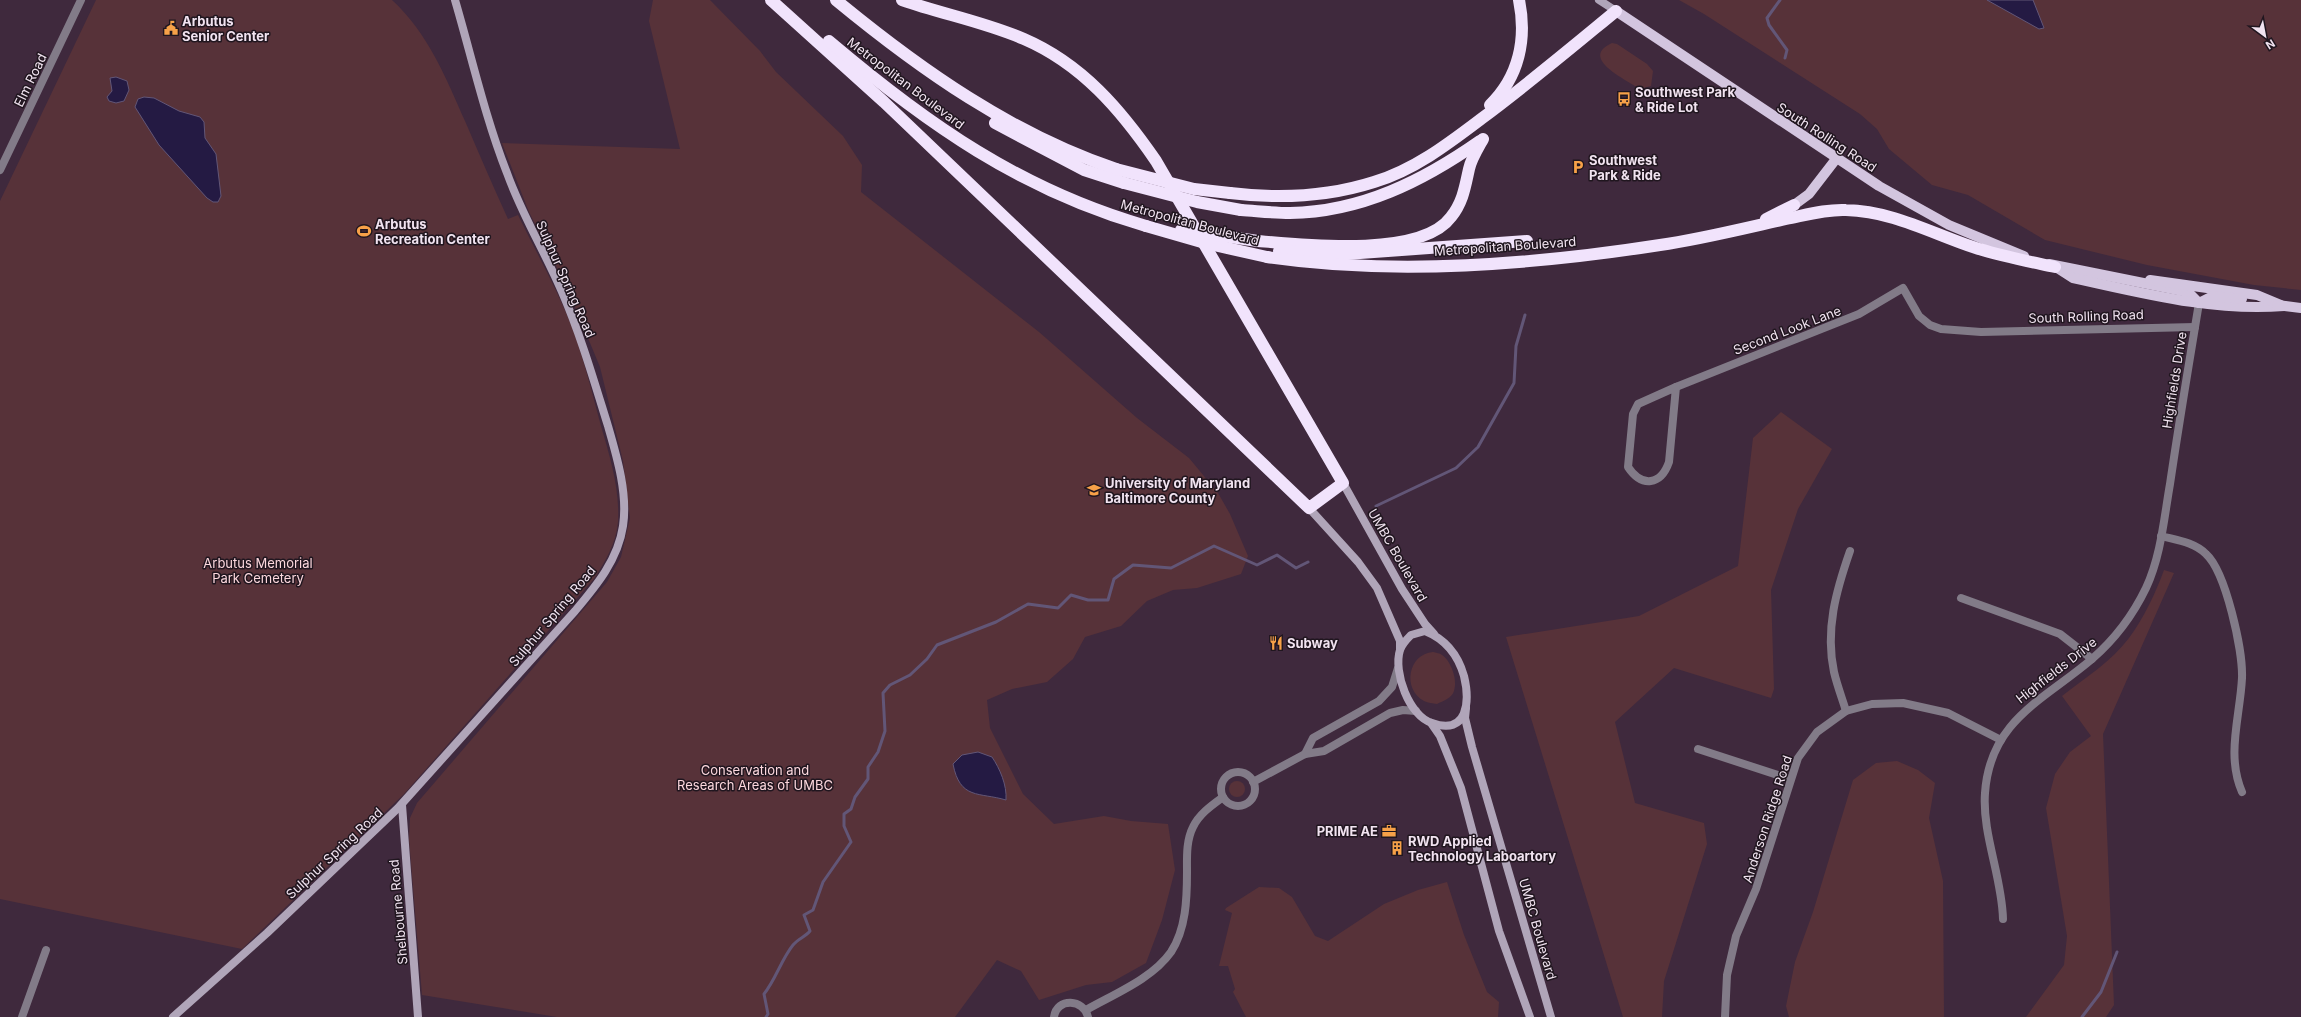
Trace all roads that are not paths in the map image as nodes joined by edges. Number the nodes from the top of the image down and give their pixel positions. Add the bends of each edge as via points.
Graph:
1 (81, 0) edge
2 (455, 0) edge
3 (771, 0) edge
4 (779, 0) edge
5 (836, 0) edge
6 (902, 0) edge
7 (1519, 0) edge
8 (1599, 0) edge
9 (1616, 11) junction
10 (860, 20) junction
11 (1454, 139) junction
12 (1836, 159) junction
13 (0, 170) edge
14 (1794, 205) joint
15 (1146, 226) junction
16 (1728, 231) junction
17 (1528, 241) dead end
18 (1262, 249) junction
19 (2055, 266) junction
20 (1902, 288) joint
21 (2199, 303) junction
22 (2284, 306) junction
23 (2301, 308) edge
24 (2195, 328) junction
25 (1676, 387) junction
26 (1343, 483) junction
27 (1309, 508) junction
28 (2161, 536) junction
29 (1850, 551) dead end
30 (1961, 598) dead end
31 (1436, 636) junction
32 (1400, 650) junction
33 (2092, 659) junction
34 (1398, 668) junction
35 (1466, 708) junction
36 (1416, 711) junction
37 (1846, 711) junction
38 (1431, 723) junction
39 (2001, 740) junction
40 (1698, 749) dead end
41 (1305, 754) junction
42 (1790, 778) junction
43 (1253, 782) junction
44 (2242, 792) dead end
45 (1223, 797) junction
46 (402, 805) junction
47 (2003, 919) dead end
48 (46, 950) dead end
49 (1087, 1014) edge
50 (22, 1017) edge
51 (173, 1017) edge
52 (418, 1017) edge
53 (1054, 1017) edge
54 (1530, 1017) edge
55 (1551, 1017) edge
56 (1725, 1017) edge

1 - 13 street, Elm Road
2 - 46 street, Sulphur Spring Road via 488,122 520,207 561,290 590,365 621,479 623,526 619,546 597,584
3 - 27 highway via 890,107
4 - 15 highway, Metropolitan Boulevard via 894,94 962,143 1036,185 1112,216
5 - 10 highway, Metropolitan Boulevard
6 - 26 highway via 988,25 1025,39 1082,73 1105,94 1130,123 1156,161
7 - 11 highway via 1524,22 1522,45 1510,81 1499,96
8 - 9 street, South Rolling Road
9 - 11 highway
9 - 12 main road, South Rolling Road
10 - 11 highway, Metropolitan Boulevard, bridge via 982,107 1054,146 1116,169 1194,189 1288,198 1348,189 1400,172
10 - 18 highway, bridge via 913,66 978,114 1050,154 1084,170 1197,202 1241,210 1289,213 1321,211 1360,202 1408,185 1434,172 1483,139 1469,169 1459,206 1450,219 1426,236 1391,243 1299,244
12 - 14 main road via 1809,194
12 - 19 main road, South Rolling Road via 1912,206 1949,225 2023,256
14 - 16 highway via 1770,217
15 - 18 highway, bridge
15 - 18 highway, Metropolitan Boulevard, bridge via 1204,244
16 - 18 highway, Metropolitan Boulevard via 1647,247 1470,264 1347,265 1301,262
16 - 19 highway via 1822,212 1864,211 1899,219 2011,258
17 - 18 highway via 1346,254
19 - 21 main road, South Rolling Road via 2073,278
19 - 22 main road, South Rolling Road via 2069,265 2131,277 2257,295
20 - 24 street, South Rolling Road via 1919,316 1930,325 1941,329 1981,332
20 - 25 street, Second Look Lane via 1859,314
21 - 22 main road, South Rolling Road via 2261,308
21 - 24 street, Highfields Drive
22 - 23 main road, South Rolling Road
24 - 28 street, Highfields Drive
25 - 25 street, Second Look Lane via 1642,401 1633,414 1628,467 1639,480 1648,482 1660,478 1666,470 1669,462
26 - 27 highway
26 - 31 street, UMBC Boulevard via 1402,589
27 - 32 street via 1358,562 1377,588 1400,641
28 - 33 street, Highfields Drive via 2147,586 2135,608 2122,628
28 - 44 street via 2196,547 2206,554 2220,575 2241,657 2242,678 2233,755 2234,770
29 - 37 street via 1837,587 1831,631 1834,672
30 - 33 street via 2060,634
31 - 32 street via 1425,631 1416,632 1407,638
31 - 35 street via 1448,646 1459,662 1466,692
32 - 34 street
33 - 39 street, Highfields Drive via 2021,713
34 - 36 street via 1404,690
34 - 41 street via 1392,687 1379,701 1312,738
35 - 38 street via 1462,719 1456,724 1448,726
35 - 55 street, UMBC Boulevard via 1465,718 1472,747
36 - 38 street
36 - 41 street via 1390,713 1324,752
37 - 39 street, Anderson Ridge Road via 1872,704 1902,703 1923,706 1948,713
37 - 42 street, Anderson Ridge Road via 1821,729 1806,744
38 - 54 street via 1440,736 1461,788 1499,931
39 - 47 street, Highfields Drive via 1987,773 1984,794 1989,835 2002,896
40 - 42 street
41 - 43 street
42 - 56 street, Anderson Ridge Road via 1756,889 1730,956
43 - 45 street via 1254,793 1248,802 1237,806
43 - 45 street via 1241,772 1230,773 1223,781
45 - 49 street via 1201,815 1193,827 1187,847 1184,921 1180,936 1170,952 1160,964 1136,982
46 - 51 street, Sulphur Spring Road via 267,933
46 - 52 street, Shelbourne Road
48 - 50 street
49 - 53 street via 1081,1005 1073,1002 1059,1007

